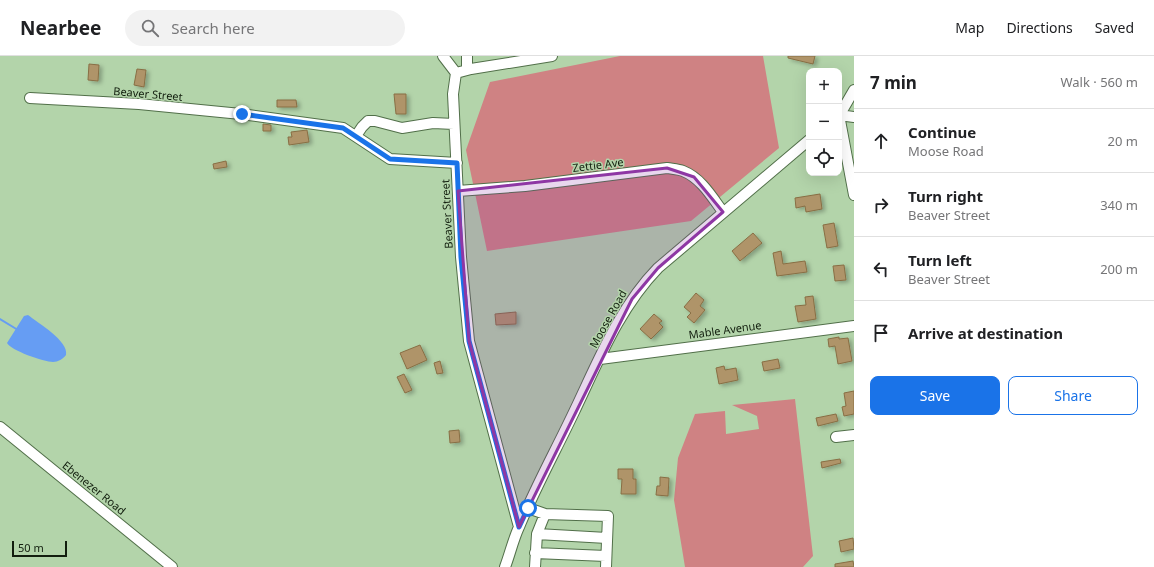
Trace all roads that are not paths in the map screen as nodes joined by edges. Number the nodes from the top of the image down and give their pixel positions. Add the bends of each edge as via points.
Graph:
1 (443, 56) edge
2 (467, 56) edge
3 (552, 56) edge
4 (467, 70) junction
5 (456, 73) junction
6 (854, 90) edge
7 (30, 98) dead end
8 (842, 110) edge
9 (842, 115) edge
10 (854, 117) edge
11 (454, 124) junction
12 (842, 131) edge
13 (356, 136) junction
14 (806, 143) edge
15 (457, 163) junction
16 (458, 192) junction
17 (854, 195) edge
18 (723, 212) junction
19 (854, 326) edge
20 (600, 359) junction
21 (0, 427) edge
22 (854, 435) edge
23 (836, 437) dead end
24 (528, 508) junction
25 (545, 514) junction
26 (519, 527) junction
27 (537, 534) junction
28 (607, 538) junction
29 (535, 553) junction
30 (606, 556) junction
31 (172, 567) edge
32 (505, 567) edge
33 (535, 567) edge
34 (606, 567) edge

1 - 5 street
2 - 4 street
3 - 4 street
4 - 5 street
5 - 11 street via 453,94
6 - 8 street
7 - 13 street, Beaver Street via 139,104 242,114 343,128
9 - 10 street
11 - 13 street via 433,123 402,128 375,121 368,122
11 - 15 street
12 - 17 street
13 - 15 street, Beaver Street via 390,159
14 - 18 street, Moose Road
15 - 16 street, Beaver Street
16 - 18 street, Zettie Ave via 667,168 682,170 694,177
16 - 26 street, Beaver Street via 469,341
18 - 20 street, Moose Road via 644,283 621,316
19 - 20 street, Mable Avenue
20 - 24 street, Moose Road
21 - 31 street, Ebenezer Road
22 - 23 street
24 - 25 street
24 - 26 street, Moose Road
25 - 27 street
25 - 28 street via 608,516
26 - 32 street, Moose Road
27 - 28 street
27 - 29 street
28 - 30 street
29 - 30 street
29 - 33 street
30 - 34 street

